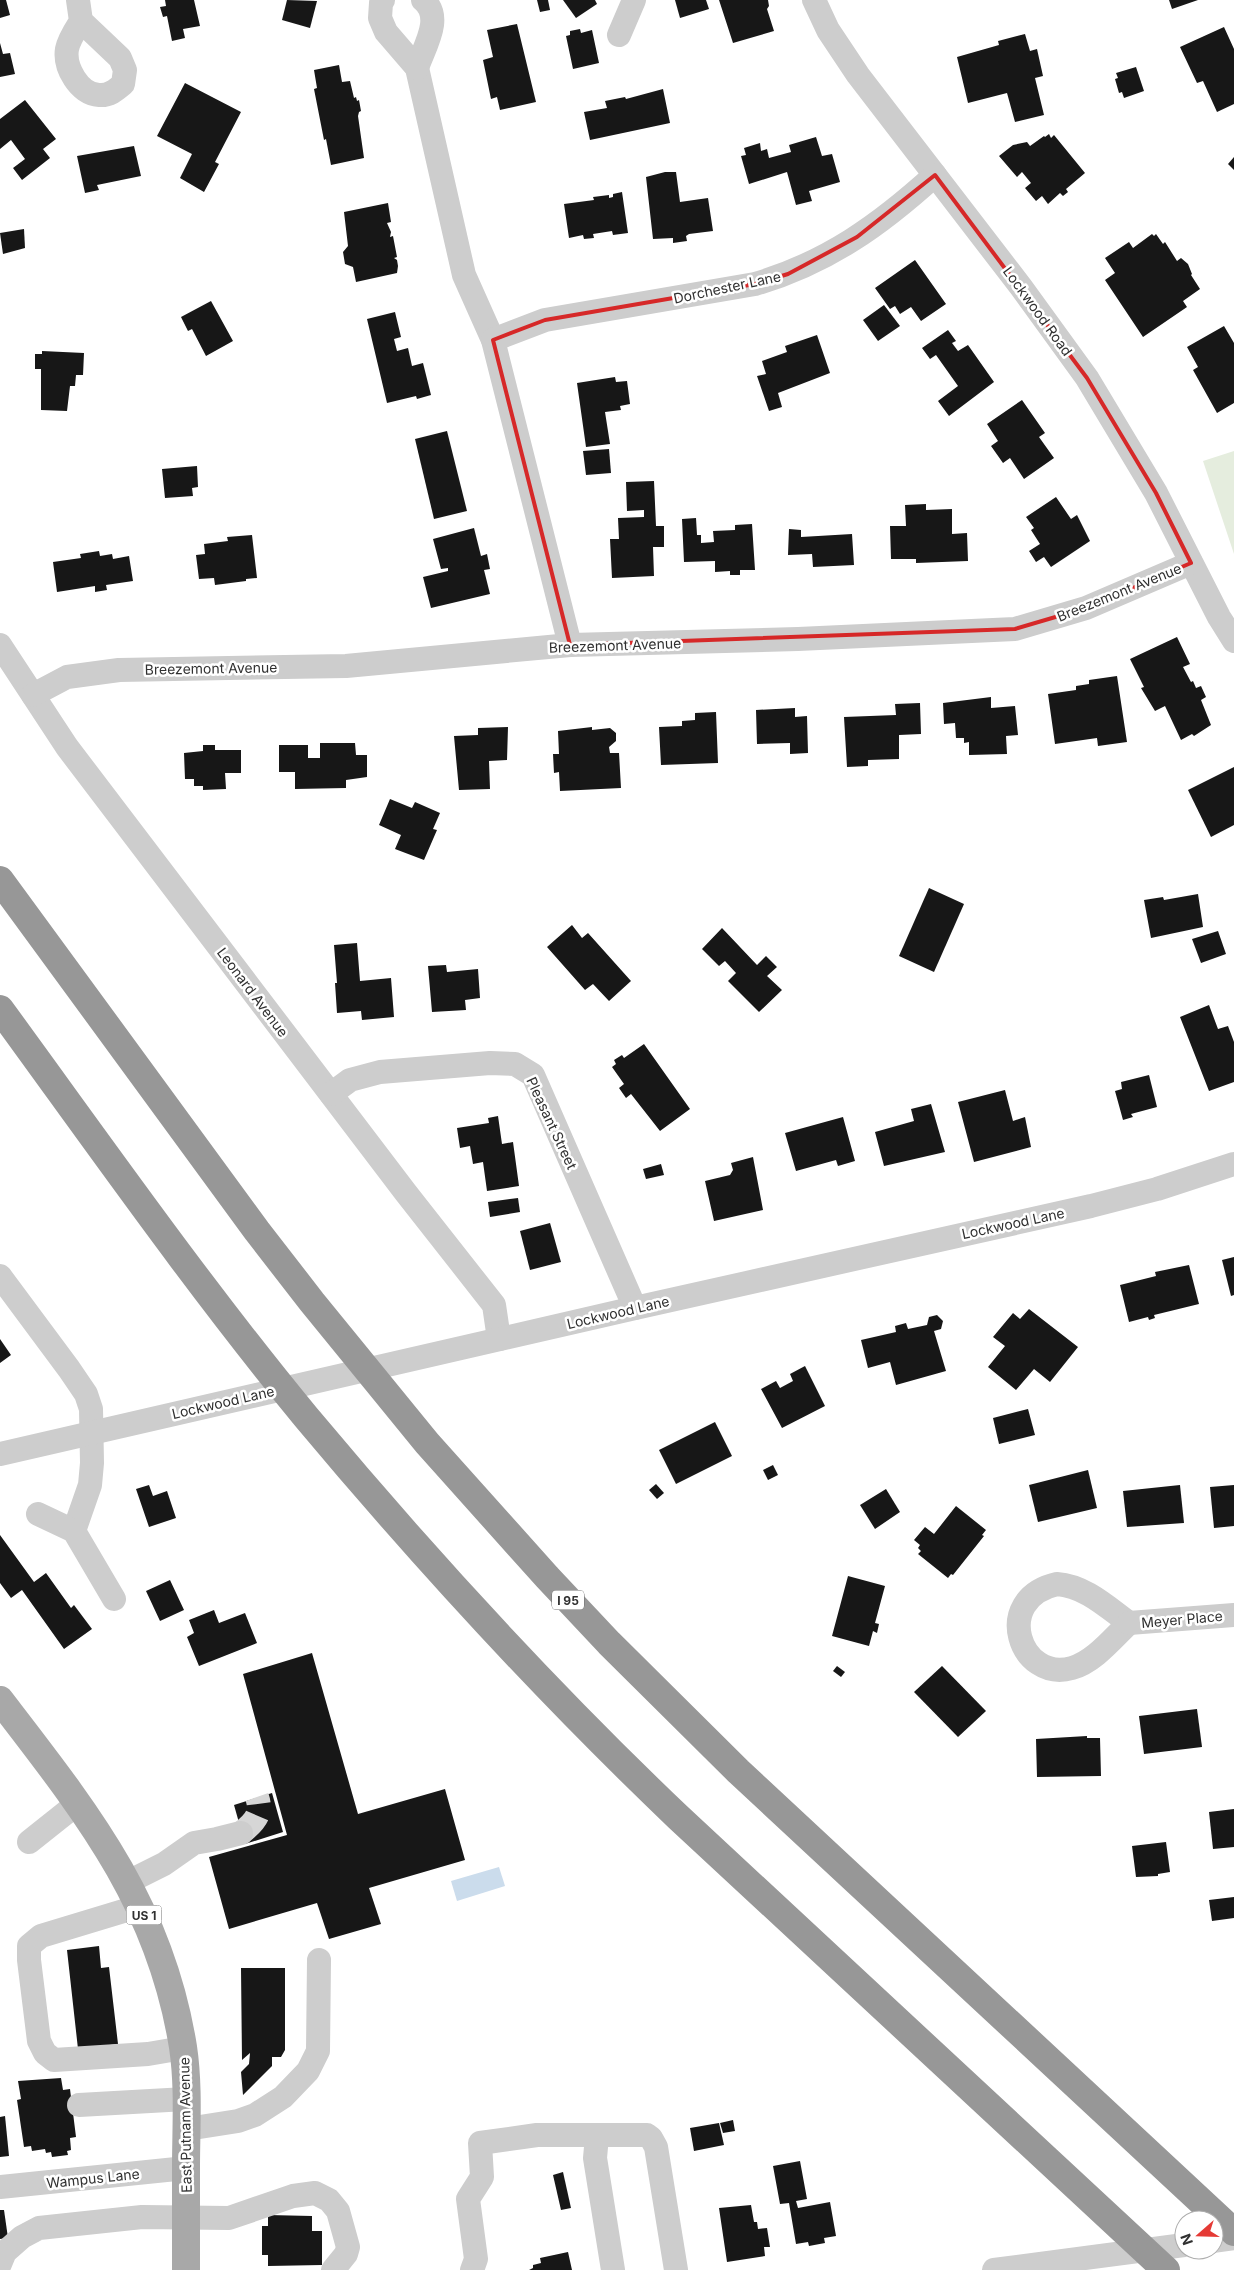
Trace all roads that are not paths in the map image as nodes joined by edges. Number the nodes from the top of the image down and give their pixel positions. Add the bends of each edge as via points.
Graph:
1 (383, 0) edge
2 (423, 0) edge
3 (634, 0) edge
4 (814, 0) edge
5 (619, 34) dead end
6 (417, 68) junction
7 (935, 175) junction
8 (493, 340) junction
9 (1191, 563) junction
10 (1234, 642) edge
11 (0, 645) edge
12 (570, 645) junction
13 (33, 695) junction
14 (0, 880) edge
15 (0, 1009) edge
16 (9, 1026) edge
17 (331, 1094) junction
18 (1234, 1164) edge
19 (0, 1276) edge
20 (635, 1308) junction
21 (499, 1338) junction
22 (92, 1433) junction
23 (0, 1454) edge
24 (38, 1514) dead end
25 (74, 1532) junction
26 (114, 1599) dead end
27 (1234, 1615) edge
28 (1129, 1623) junction
29 (0, 1700) edge
30 (78, 1803) junction
31 (242, 1832) tunnel mouth
32 (29, 1842) dead end
33 (134, 1894) junction
34 (319, 1960) dead end
35 (183, 2048) junction
36 (186, 2099) junction
37 (80, 2105) dead end
38 (187, 2129) junction
39 (597, 2136) junction
40 (186, 2168) junction
41 (0, 2187) edge
42 (186, 2218) junction
43 (1234, 2232) edge
44 (1174, 2246) edge
45 (0, 2264) edge
46 (186, 2270) edge
47 (333, 2270) edge
48 (472, 2270) edge
49 (613, 2270) edge
50 (676, 2270) edge
51 (994, 2270) edge
52 (1166, 2270) edge

1 - 6 street via 380,18 386,32
2 - 6 street via 429,5 434,18
3 - 5 street
4 - 7 street, Lockwood Road via 847,59
6 - 8 street via 464,275
7 - 8 street, Dorchester Lane via 857,237 788,274 755,284 545,320
7 - 9 street, Lockwood Road via 1087,378 1152,485
8 - 12 street
9 - 10 street, Lockwood Road
9 - 12 street, Breezemont Avenue via 1086,608 1015,628 798,639
11 - 13 street, Leonard Avenue
12 - 13 street, Breezemont Avenue via 346,666 119,670 67,677
13 - 17 street, Leonard Avenue via 67,747
14 - 43 highway, I 95 via 312,1302 427,1443 553,1584 738,1771
15 - 16 highway
16 - 52 highway via 299,1408 485,1622 678,1817
17 - 20 street, Pleasant Street via 350,1080 380,1072 490,1063 515,1064 533,1075
17 - 21 street, Leonard Avenue via 494,1305
18 - 20 street, Lockwood Lane via 1091,1206
19 - 22 street via 86,1394 92,1409
20 - 21 street, Lockwood Lane
21 - 22 street, Lockwood Lane
22 - 23 street, Lockwood Lane
22 - 25 street via 90,1485
24 - 25 street
25 - 26 street
27 - 28 street, Meyer Place
28 - 28 street, Meyer Place via 1083,1590 1057,1584 1032,1594 1018,1618 1018,1633 1032,1658 1044,1666 1072,1668 1085,1662
29 - 30 main road, East Putnam Avenue / US 1
30 - 32 street
30 - 33 main road, East Putnam Avenue / US 1
31 - 33 street via 194,1843 164,1864
33 - 35 main road, East Putnam Avenue / US 1 via 165,1969
33 - 35 street via 41,1936 29,1946 39,2041 54,2060 148,2054
34 - 38 street via 318,2051 308,2071 283,2098 255,2115
35 - 36 main road, East Putnam Avenue / US 1
36 - 37 street
36 - 38 main road, East Putnam Avenue / US 1
38 - 40 main road, East Putnam Avenue / US 1
39 - 48 street via 537,2135 480,2143 482,2177 468,2199 476,2259
39 - 49 street via 595,2158
39 - 50 street via 646,2135 651,2138 656,2147
40 - 41 street, Wampus Lane
40 - 42 main road, East Putnam Avenue / US 1
42 - 45 street via 142,2217 38,2228 5,2252
42 - 46 main road, East Putnam Avenue / US 1
42 - 47 street via 229,2218 293,2196 315,2193 329,2200 338,2211 346,2238 346,2254
44 - 51 street

